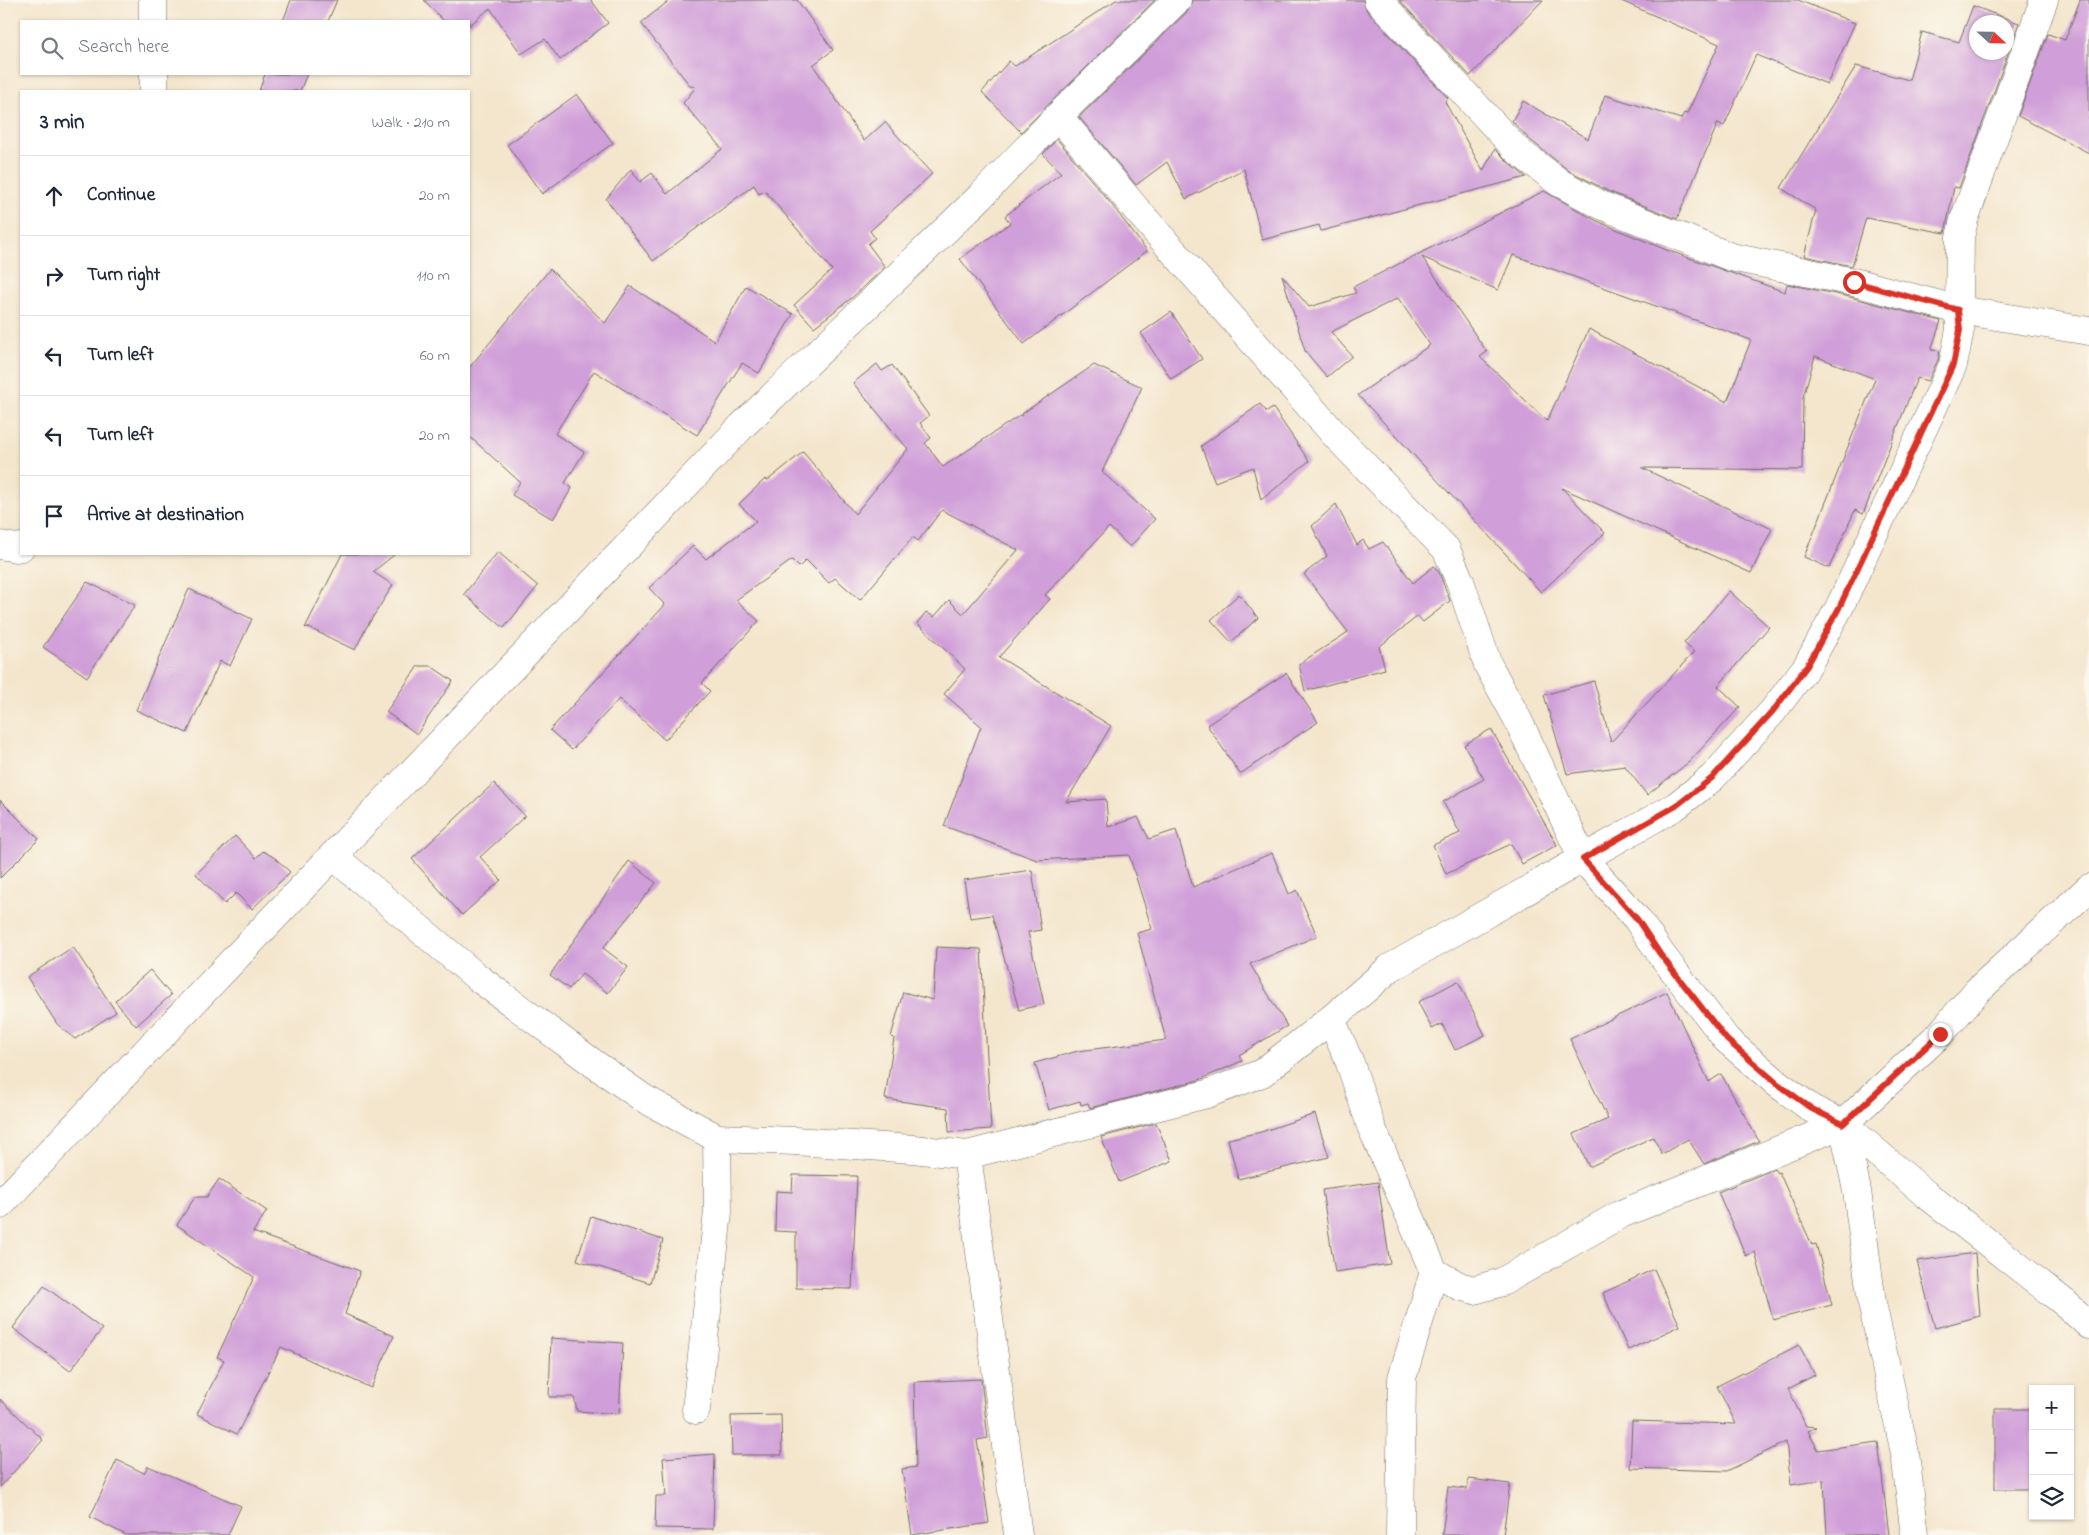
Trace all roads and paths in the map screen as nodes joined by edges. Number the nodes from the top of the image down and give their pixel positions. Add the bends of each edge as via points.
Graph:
1 (152, 0) edge
2 (1177, 0) edge
3 (1378, 0) edge
4 (2044, 0) edge
5 (153, 20) edge
6 (154, 75) edge
7 (154, 90) edge
8 (1058, 116) junction
9 (1958, 310) junction
10 (2089, 331) edge
11 (0, 544) edge
12 (20, 548) edge
13 (333, 856) junction
14 (1583, 859) junction
15 (2089, 888) edge
16 (1331, 1019) junction
17 (1843, 1124) junction
18 (717, 1138) junction
19 (967, 1155) junction
20 (0, 1205) edge
21 (1434, 1272) junction
22 (2089, 1325) edge
23 (696, 1410) dead end
24 (1018, 1535) edge
25 (1400, 1535) edge
26 (1915, 1535) edge

1 - 5 street
2 - 8 street
3 - 9 street via 1518,151 1560,183 1603,206 1731,257 1854,282
4 - 9 street via 1964,220 1960,237
6 - 7 street
8 - 13 street via 980,197 735,433
8 - 14 street via 1336,436 1446,549 1488,664
9 - 10 street
9 - 14 street via 1960,330 1953,365 1839,608 1807,666 1773,711 1712,778 1676,806
11 - 12 street
13 - 18 street via 477,977 593,1063 642,1098
13 - 20 street
14 - 16 street via 1390,968
14 - 17 street via 1637,919 1727,1040 1812,1109
15 - 17 street via 1978,990 1940,1034
16 - 19 street via 1262,1074 1236,1084 1208,1094
16 - 21 street via 1371,1126
17 - 21 street via 1621,1214 1485,1289 1460,1286
17 - 22 street
17 - 26 street via 1857,1191 1872,1303 1906,1454
18 - 19 street
18 - 23 street via 718,1212
19 - 24 street
21 - 25 street via 1402,1378

